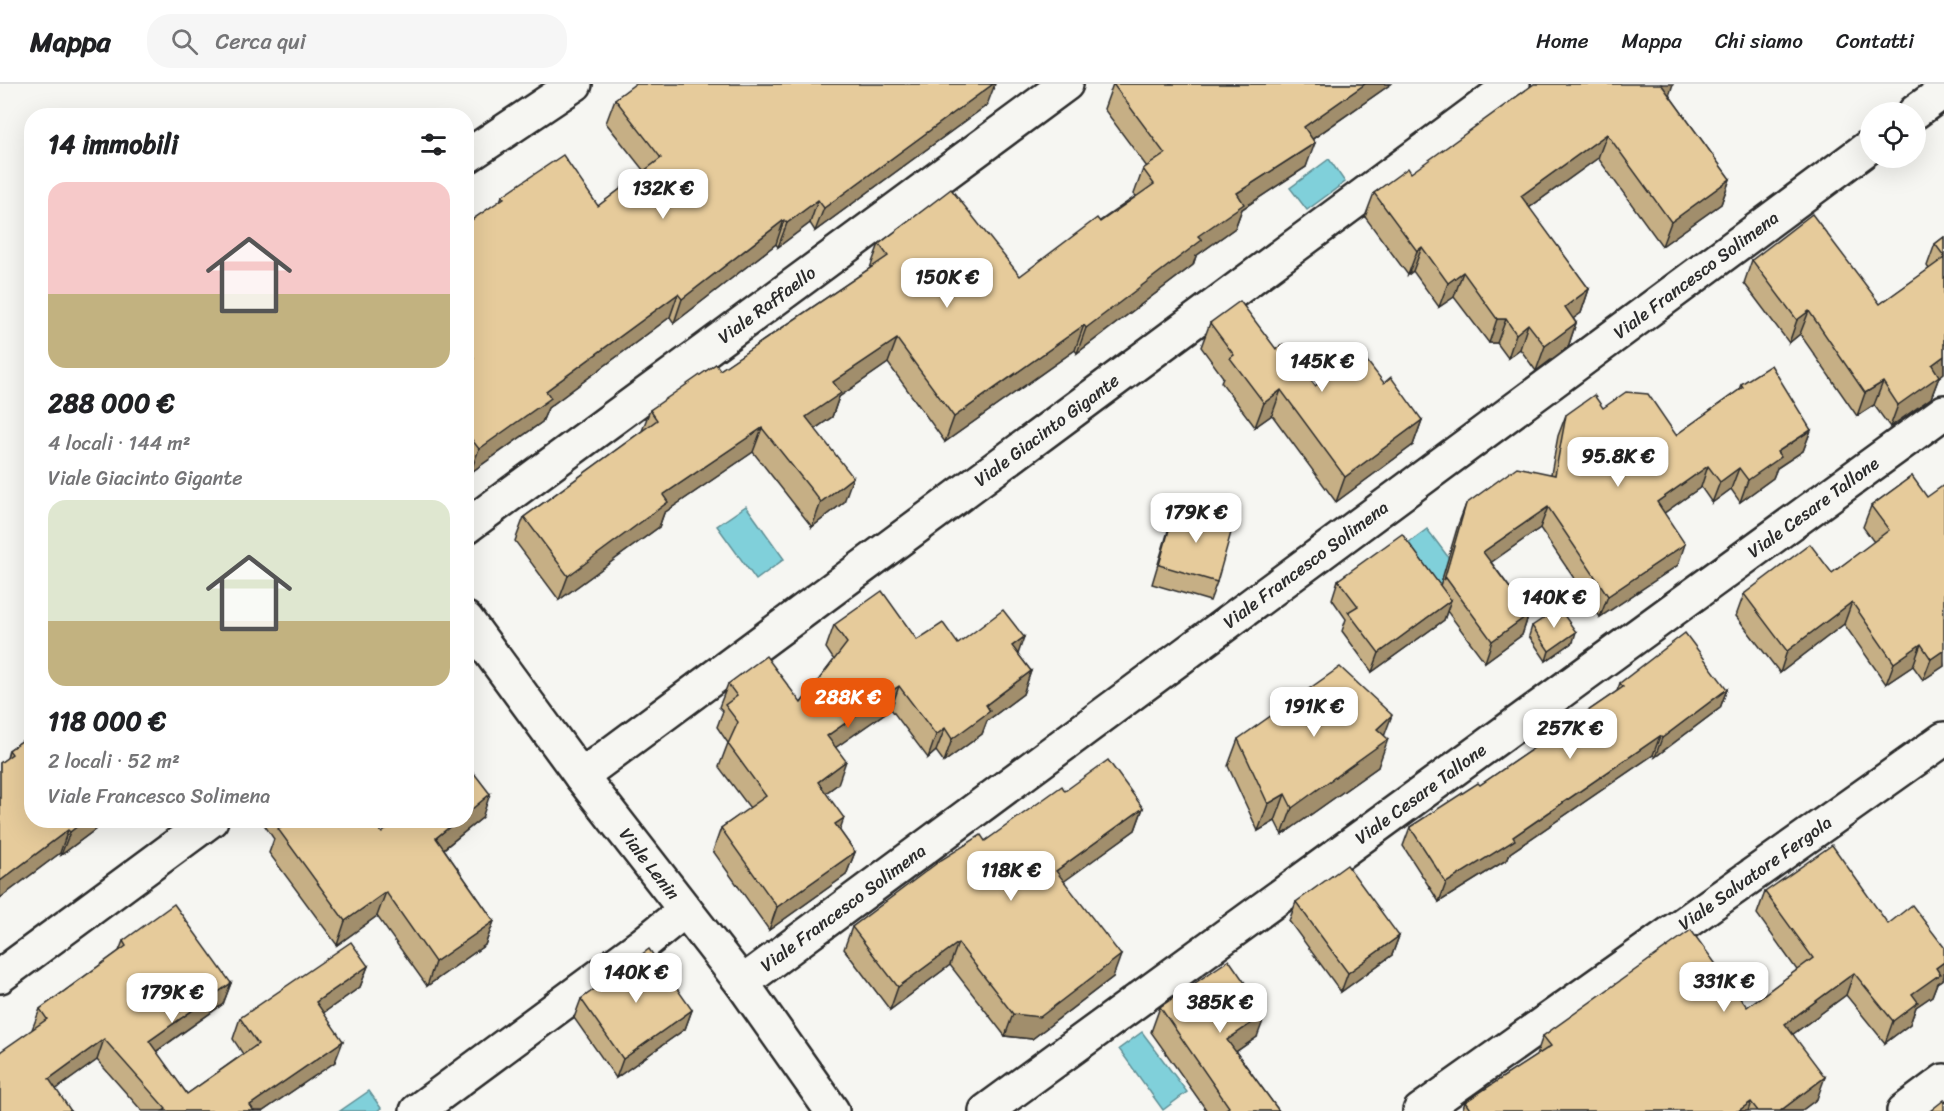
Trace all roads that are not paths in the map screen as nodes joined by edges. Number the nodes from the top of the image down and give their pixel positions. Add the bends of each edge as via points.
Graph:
1 (575, 84) edge
2 (1066, 84) edge
3 (1513, 84) edge
4 (1944, 91) edge
5 (1926, 104) edge
6 (474, 152) edge
7 (1860, 153) edge
8 (1944, 412) edge
9 (474, 521) edge
10 (474, 633) edge
11 (1944, 739) edge
12 (581, 776) junction
13 (200, 828) edge
14 (685, 910) junction
15 (0, 976) edge
16 (742, 983) junction
17 (1944, 1081) edge
18 (417, 1111) edge
19 (832, 1111) edge
20 (986, 1111) edge
21 (1420, 1111) edge
22 (1904, 1111) edge

1 - 6 street
2 - 9 street, Viale Raffaello
3 - 12 street, Viale Giacinto Gigante
4 - 5 street
7 - 16 street, Viale Francesco Solimena
8 - 20 street, Viale Cesare Tallone
10 - 12 street, Viale Lenin
11 - 21 street, Viale Salvatore Fergola
12 - 14 street, Viale Lenin
13 - 15 street
14 - 16 street, Viale Lenin
14 - 18 street
16 - 19 street, Viale Lenin
17 - 22 street

